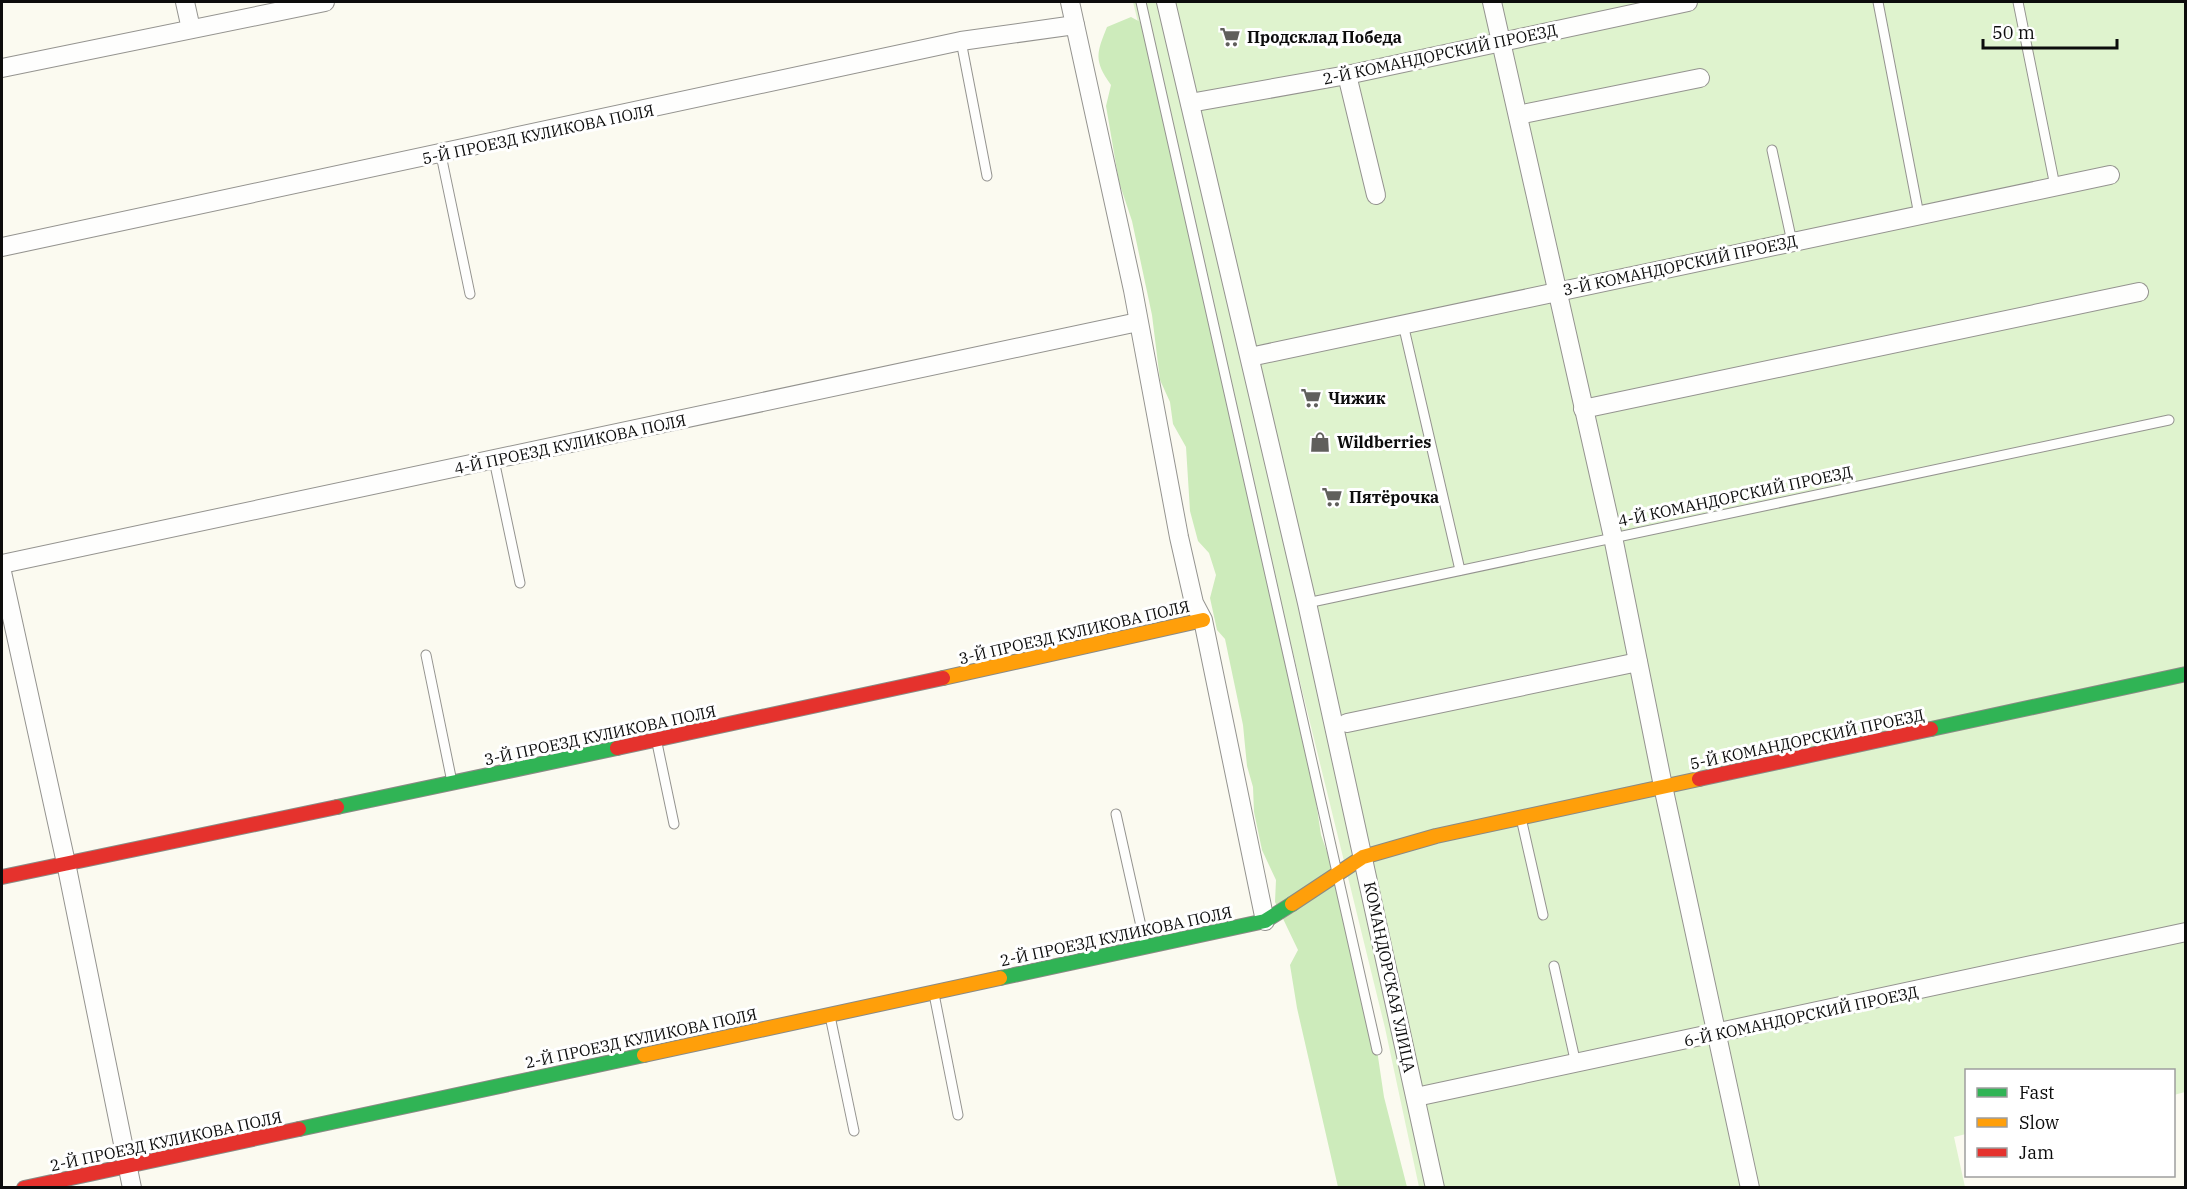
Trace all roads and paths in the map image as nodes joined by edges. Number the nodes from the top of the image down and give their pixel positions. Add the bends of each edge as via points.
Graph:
1 (185, 2) edge
2 (326, 2) edge
3 (1070, 2) edge
4 (1141, 2) edge
5 (1166, 2) edge
6 (1492, 2) edge
7 (1688, 2) edge
8 (1878, 2) edge
9 (2018, 2) edge
10 (1075, 25) junction
11 (191, 29) junction
12 (961, 41) junction
13 (1501, 41) junction
14 (2, 68) edge
15 (1347, 75) junction
16 (1700, 78) dead end
17 (1190, 103) junction
18 (1518, 115) junction
19 (1772, 150) dead end
20 (441, 155) junction
21 (2110, 175) dead end
22 (987, 176) dead end
23 (2055, 186) junction
24 (1376, 195) dead end
25 (1919, 215) junction
26 (1792, 242) junction
27 (2, 247) edge
28 (1558, 291) junction
29 (2139, 292) dead end
30 (470, 294) dead end
31 (1138, 322) junction
32 (1403, 324) junction
33 (1250, 357) junction
34 (1582, 409) junction
35 (2169, 420) dead end
36 (494, 460) junction
37 (1613, 537) junction
38 (2, 564) edge
39 (1460, 570) junction
40 (2, 572) edge
41 (520, 583) dead end
42 (1306, 603) junction
43 (1203, 620) junction
44 (426, 655) dead end
45 (1638, 662) junction
46 (2186, 674) edge
47 (1347, 723) dead end
48 (656, 740) junction
49 (452, 783) junction
50 (1663, 786) junction
51 (1116, 814) dead end
52 (1521, 817) junction
53 (674, 824) dead end
54 (1363, 857) junction
55 (66, 863) junction
56 (1335, 874) junction
57 (2, 877) edge
58 (1543, 915) dead end
59 (1265, 921) junction
60 (2186, 932) edge
61 (1146, 946) junction
62 (1554, 966) dead end
63 (934, 992) junction
64 (830, 1014) junction
65 (1717, 1034) junction
66 (1377, 1050) dead end
67 (1576, 1064) junction
68 (1416, 1097) junction
69 (958, 1115) dead end
70 (854, 1131) dead end
71 (128, 1166) junction
72 (24, 1188) edge
73 (132, 1188) edge
74 (1435, 1188) edge
75 (1750, 1188) edge

1 - 11 street
2 - 11 street
3 - 10 street
4 - 56 lane
5 - 17 street, КОМАНДОРСКАЯ УЛИЦА
6 - 13 street
7 - 13 street, 2-Й КОМАНДОРСКИЙ ПРОЕЗД
8 - 25 lane
9 - 23 lane
10 - 12 street, 5-Й ПРОЕЗД КУЛИКОВА ПОЛЯ
10 - 31 street
11 - 14 street
12 - 20 street, 5-Й ПРОЕЗД КУЛИКОВА ПОЛЯ
12 - 22 lane
13 - 15 street, 2-Й КОМАНДОРСКИЙ ПРОЕЗД
13 - 18 street
15 - 17 street, 2-Й КОМАНДОРСКИЙ ПРОЕЗД
15 - 24 street
16 - 18 street
17 - 33 street, КОМАНДОРСКАЯ УЛИЦА
18 - 28 street
19 - 26 lane
20 - 27 street, 5-Й ПРОЕЗД КУЛИКОВА ПОЛЯ
20 - 30 lane
21 - 23 street, 3-Й КОМАНДОРСКИЙ ПРОЕЗД
23 - 25 street, 3-Й КОМАНДОРСКИЙ ПРОЕЗД
25 - 26 street, 3-Й КОМАНДОРСКИЙ ПРОЕЗД
26 - 28 street, 3-Й КОМАНДОРСКИЙ ПРОЕЗД
28 - 32 street, 3-Й КОМАНДОРСКИЙ ПРОЕЗД
28 - 34 street
29 - 34 street
31 - 36 street, 4-Й ПРОЕЗД КУЛИКОВА ПОЛЯ
31 - 43 street via 1182,548 1194,603
32 - 33 street, 3-Й КОМАНДОРСКИЙ ПРОЕЗД
32 - 39 lane
33 - 42 street, КОМАНДОРСКАЯ УЛИЦА
34 - 37 street
35 - 37 lane, 4-Й КОМАНДОРСКИЙ ПРОЕЗД
36 - 38 street, 4-Й ПРОЕЗД КУЛИКОВА ПОЛЯ
36 - 41 lane
37 - 39 lane, 4-Й КОМАНДОРСКИЙ ПРОЕЗД
37 - 45 street
39 - 42 lane, 4-Й КОМАНДОРСКИЙ ПРОЕЗД
40 - 55 street
42 - 54 street, КОМАНДОРСКАЯ УЛИЦА
43 - 48 street, 3-Й ПРОЕЗД КУЛИКОВА ПОЛЯ
43 - 59 street
44 - 49 lane
45 - 47 street
45 - 50 street
46 - 50 street, 5-Й КОМАНДОРСКИЙ ПРОЕЗД
48 - 49 street, 3-Й ПРОЕЗД КУЛИКОВА ПОЛЯ
48 - 53 lane
49 - 55 street, 3-Й ПРОЕЗД КУЛИКОВА ПОЛЯ
50 - 52 street, 5-Й КОМАНДОРСКИЙ ПРОЕЗД
50 - 65 street
51 - 61 lane
52 - 54 street, 5-Й КОМАНДОРСКИЙ ПРОЕЗД
52 - 58 lane
54 - 56 street, 5-Й КОМАНДОРСКИЙ ПРОЕЗД
54 - 68 street, КОМАНДОРСКАЯ УЛИЦА
55 - 57 street, 3-Й ПРОЕЗД КУЛИКОВА ПОЛЯ
55 - 71 street
56 - 59 street, 5-Й КОМАНДОРСКИЙ ПРОЕЗД
56 - 66 lane
59 - 61 street, 2-Й ПРОЕЗД КУЛИКОВА ПОЛЯ
60 - 65 street, 6-Й КОМАНДОРСКИЙ ПРОЕЗД
61 - 63 street, 2-Й ПРОЕЗД КУЛИКОВА ПОЛЯ
62 - 67 lane
63 - 64 street, 2-Й ПРОЕЗД КУЛИКОВА ПОЛЯ
63 - 69 lane
64 - 70 lane
64 - 71 street, 2-Й ПРОЕЗД КУЛИКОВА ПОЛЯ
65 - 67 street, 6-Й КОМАНДОРСКИЙ ПРОЕЗД
65 - 75 street
67 - 68 street, 6-Й КОМАНДОРСКИЙ ПРОЕЗД
68 - 74 street, КОМАНДОРСКАЯ УЛИЦА
71 - 72 street, 2-Й ПРОЕЗД КУЛИКОВА ПОЛЯ
71 - 73 street

